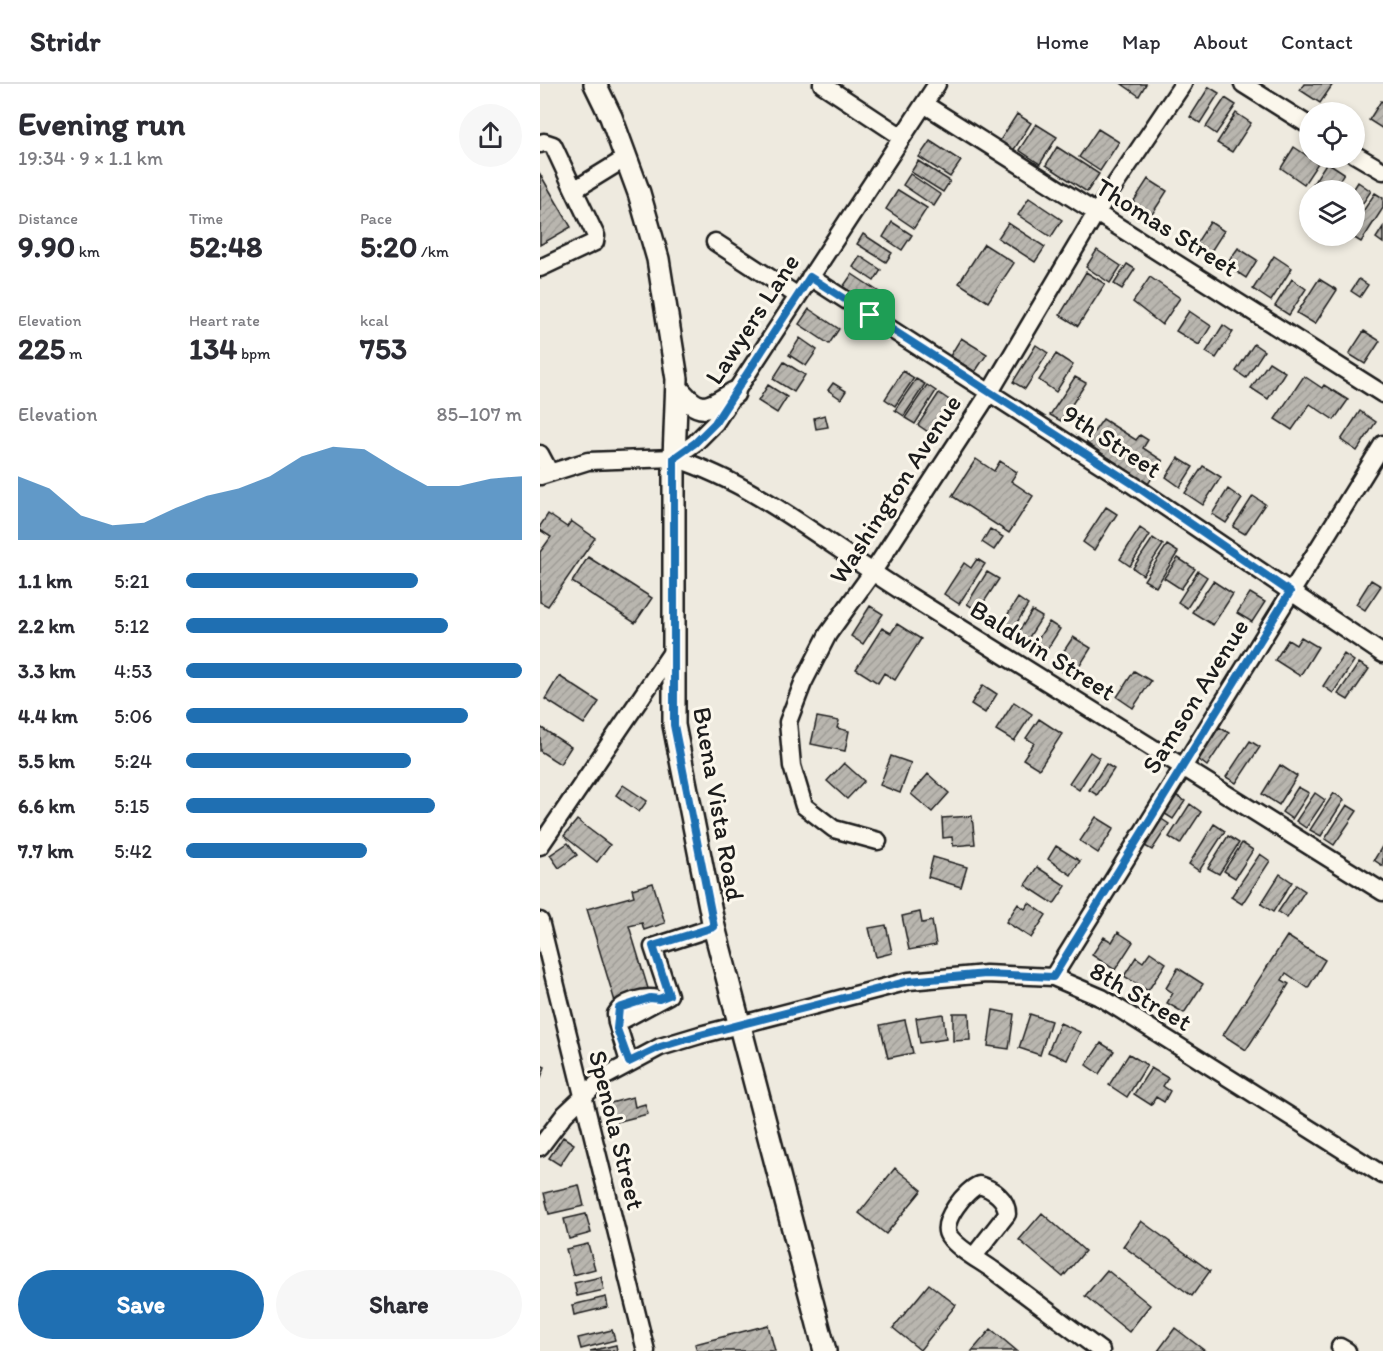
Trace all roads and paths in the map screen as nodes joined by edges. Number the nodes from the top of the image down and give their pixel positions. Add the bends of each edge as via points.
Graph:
1 (595, 84) edge
2 (822, 84) edge
3 (937, 84) edge
4 (1182, 84) edge
5 (1243, 84) edge
6 (924, 104) junction
7 (1299, 119) edge
8 (902, 137) junction
9 (540, 144) edge
10 (626, 159) junction
11 (1365, 160) edge
12 (1383, 171) edge
13 (574, 190) junction
14 (1096, 213) junction
15 (715, 242) dead end
16 (540, 268) edge
17 (810, 277) junction
18 (798, 296) junction
19 (677, 388) junction
20 (990, 392) junction
21 (734, 393) junction
22 (1383, 394) edge
23 (1383, 444) edge
24 (540, 454) edge
25 (674, 458) junction
26 (544, 474) edge
27 (872, 573) junction
28 (1290, 592) junction
29 (674, 650) junction
30 (1383, 654) edge
31 (1182, 766) junction
32 (878, 841) dead end
33 (540, 846) edge
34 (1383, 892) edge
35 (540, 921) edge
36 (714, 927) junction
37 (1053, 977) junction
38 (739, 1026) junction
39 (629, 1062) junction
40 (583, 1096) junction
41 (540, 1147) edge
42 (1383, 1175) edge
43 (974, 1256) dead end
44 (646, 1351) edge
45 (825, 1351) edge
46 (1101, 1351) edge

1 - 10 main road, Buena Vista Road
2 - 8 street
3 - 6 street, Lawyers Lane
4 - 14 street, Washington Avenue
5 - 7 street
6 - 8 street, Lawyers Lane
6 - 14 street, Thomas Street
8 - 17 street, Lawyers Lane
9 - 13 street via 553,145
10 - 13 street
10 - 19 main road, Buena Vista Road via 658,260
11 - 12 street
13 - 16 street via 596,236 595,242
14 - 20 street, Washington Avenue
14 - 22 street, Thomas Street
15 - 18 street
17 - 18 street, Lawyers Lane
17 - 20 street, 9th Street
18 - 21 street, Lawyers Lane
19 - 21 main road via 697,407 710,408
19 - 25 main road, Buena Vista Road
20 - 27 street, Washington Avenue
20 - 28 street, 9th Street
21 - 25 street, Lawyers Lane via 715,423
23 - 28 street, Samson Avenue
24 - 26 street
25 - 26 street via 588,461
25 - 27 street, Baldwin Street via 709,469 747,488
25 - 29 main road, Buena Vista Road
27 - 31 street, Baldwin Street
27 - 32 street, Washington Avenue via 828,634 788,723 792,766 804,806 834,829
28 - 30 street, 9th Street
28 - 31 street, Samson Avenue
29 - 33 street
29 - 36 main road, Buena Vista Road via 674,725
31 - 34 street, Baldwin Street
31 - 37 street, Samson Avenue
35 - 40 street, Spenola Street
36 - 38 main road, Buena Vista Road
36 - 39 street via 653,946 669,995 617,1023
37 - 38 street, 8th Street via 986,974 909,981
37 - 42 street, 8th Street via 1102,998
38 - 39 street, 8th Street via 660,1047
38 - 45 main road, Buena Vista Road
39 - 40 street, 8th Street
40 - 41 street, 8th Street
40 - 44 street, Spenola Street
43 - 46 street

